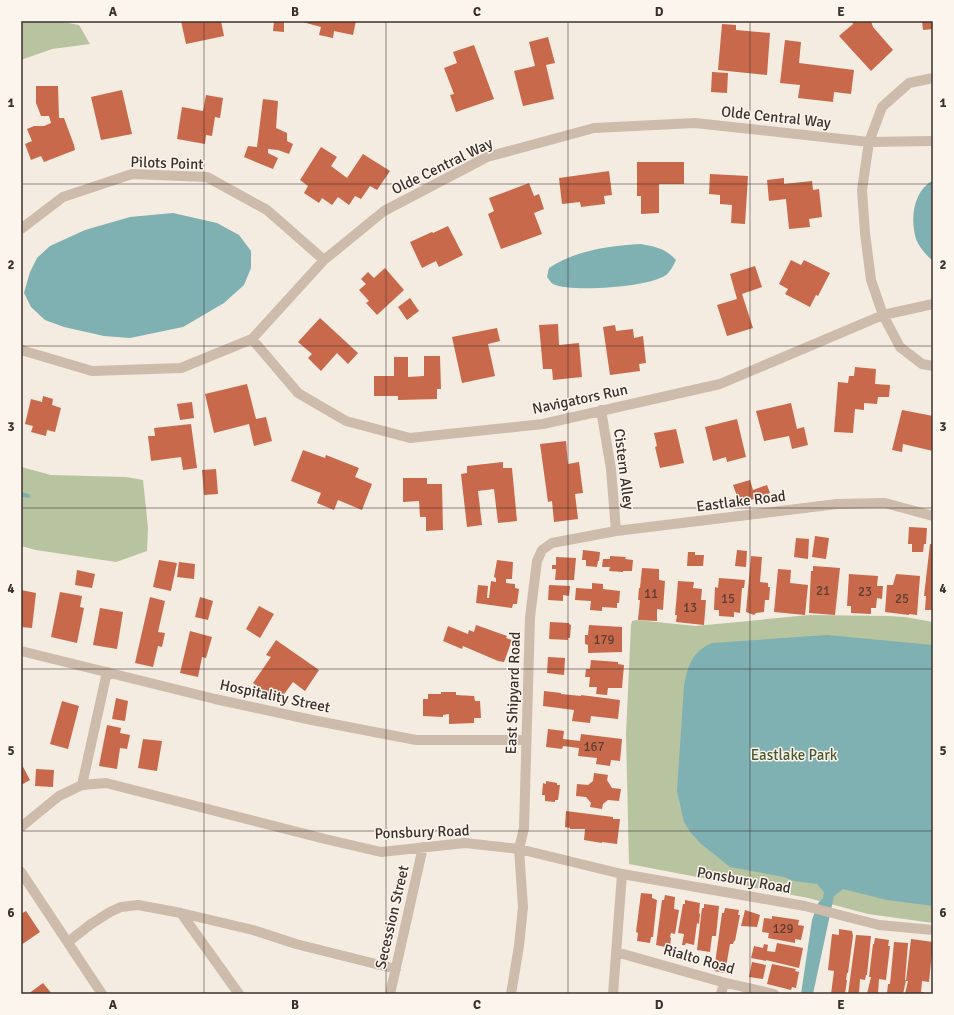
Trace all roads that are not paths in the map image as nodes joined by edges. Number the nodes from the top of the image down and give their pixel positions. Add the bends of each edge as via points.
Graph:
1 (933, 78) edge
2 (933, 141) edge
3 (869, 142) junction
4 (21, 228) edge
5 (324, 260) junction
6 (933, 304) edge
7 (882, 315) junction
8 (252, 339) junction
9 (21, 350) edge
10 (933, 366) edge
11 (602, 410) junction
12 (933, 516) edge
13 (616, 531) junction
14 (552, 544) joint
15 (21, 651) edge
16 (107, 672) junction
17 (526, 740) junction
18 (82, 785) junction
19 (21, 827) edge
20 (423, 847) junction
21 (519, 849) junction
22 (21, 872) edge
23 (622, 874) junction
24 (181, 913) junction
25 (933, 930) edge
26 (68, 942) junction
27 (616, 952) junction
28 (396, 969) junction
29 (724, 983) junction
30 (102, 994) edge
31 (239, 994) edge
32 (390, 994) edge
33 (511, 994) edge
34 (613, 994) edge
35 (721, 994) edge
36 (774, 994) edge

1 - 3 street via 909,83 882,107
2 - 3 street, Olde Central Way
3 - 5 street, Olde Central Way via 695,123 594,128 487,157 384,211
3 - 7 street via 862,190 865,233 871,280
4 - 5 street, Pilots Point via 63,197 132,174 207,177 267,210
5 - 8 street, Olde Central Way
6 - 7 street, Navigators Run
7 - 10 street via 900,347 922,364
7 - 11 street, Navigators Run via 720,384
8 - 9 street, Olde Central Way via 181,368 92,371
8 - 11 street, Navigators Run via 298,394 346,421 410,438 543,424
11 - 13 street, Cistern Alley via 611,469
12 - 13 street, Eastlake Road via 885,503 837,504
13 - 14 street, Eastlake Road
14 - 17 street, East Shipyard Road via 542,550 536,561 530,617
15 - 16 street, Hospitality Street
16 - 17 street, Hospitality Street via 214,699 416,740
16 - 18 street
17 - 21 street, East Shipyard Road via 524,828
18 - 19 street, Ponsbury Road via 59,796
18 - 20 street, Ponsbury Road via 106,783 380,852
20 - 21 street, Ponsbury Road via 465,843
20 - 28 street, Secession Street
21 - 23 street, Ponsbury Road
21 - 33 street, East Shipyard Road via 523,907
22 - 26 street
23 - 25 street, Ponsbury Road via 807,907 879,925
23 - 27 street
24 - 26 street via 138,905 121,907
24 - 28 street
24 - 31 street
26 - 30 street
27 - 29 street, Rialto Road
27 - 34 street
28 - 32 street, Secession Street
29 - 35 street
29 - 36 street, Rialto Road

